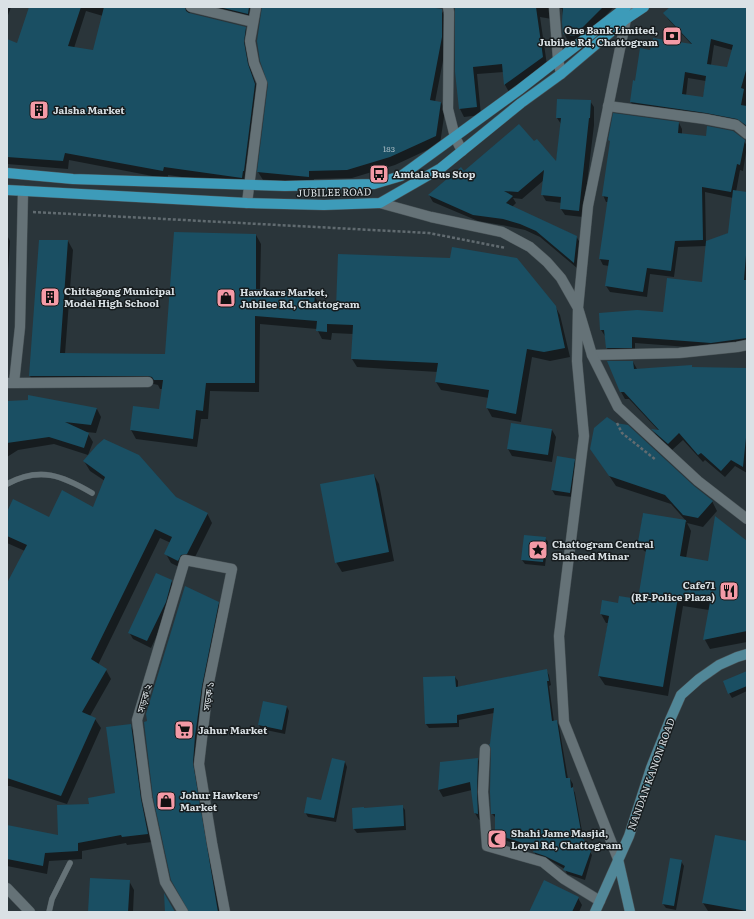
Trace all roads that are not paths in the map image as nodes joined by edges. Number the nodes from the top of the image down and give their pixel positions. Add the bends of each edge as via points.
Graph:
1 (191, 7) edge
2 (256, 7) edge
3 (448, 7) edge
4 (554, 7) edge
5 (626, 7) edge
6 (632, 7) edge
7 (644, 7) edge
8 (626, 19) junction
9 (253, 22) junction
10 (558, 59) junction
11 (561, 74) junction
12 (608, 106) junction
13 (747, 134) edge
14 (455, 137) junction
15 (462, 151) junction
16 (7, 173) edge
17 (249, 185) junction
18 (7, 190) edge
19 (23, 192) junction
20 (247, 203) junction
21 (380, 203) junction
22 (578, 308) junction
23 (747, 345) edge
24 (592, 355) junction
25 (148, 382) dead end
26 (10, 383) edge
27 (7, 484) edge
28 (92, 493) dead end
29 (747, 519) edge
30 (214, 566) joint
31 (747, 654) edge
32 (485, 749) dead end
33 (618, 859) junction
34 (70, 863) dead end
35 (7, 888) edge
36 (600, 901) junction
37 (30, 912) edge
38 (49, 912) edge
39 (183, 912) edge
40 (225, 912) edge
41 (595, 912) edge
42 (630, 912) edge

1 - 9 street
2 - 9 street
3 - 14 street via 448,109
4 - 10 street
5 - 10 main road
6 - 8 street
7 - 8 main road, JUBILEE ROAD
8 - 11 main road, JUBILEE ROAD
8 - 12 street
9 - 17 street via 250,41 254,63 262,83
10 - 11 street
10 - 14 main road
11 - 15 main road, JUBILEE ROAD
12 - 13 street via 736,125
12 - 22 street via 588,206
14 - 15 street
14 - 17 main road via 401,176 374,184
15 - 21 main road, JUBILEE ROAD via 441,168
16 - 17 main road via 73,179
17 - 20 street
18 - 19 main road, JUBILEE ROAD
19 - 20 main road, JUBILEE ROAD
19 - 26 street via 20,327
20 - 21 main road, JUBILEE ROAD
21 - 22 street via 502,232 530,247 547,262 561,278
22 - 24 street
22 - 33 street via 577,361 584,436 559,636 564,722
23 - 24 street via 679,353
24 - 29 street via 618,407 698,481
25 - 26 street
27 - 28 lane via 36,475 56,475
30 - 39 street, সড়ক ২ via 185,560 137,720 147,798 166,882
30 - 40 street, সড়ক ১ via 232,570 208,686 199,764
31 - 33 main road, NANDAN KANON ROAD via 719,666 681,695 651,768 629,836
32 - 36 street via 487,846 542,862 564,880
33 - 36 main road, NANDAN KANON ROAD
33 - 42 main road
34 - 38 lane via 52,899
35 - 37 street
36 - 41 main road, NANDAN KANON ROAD

